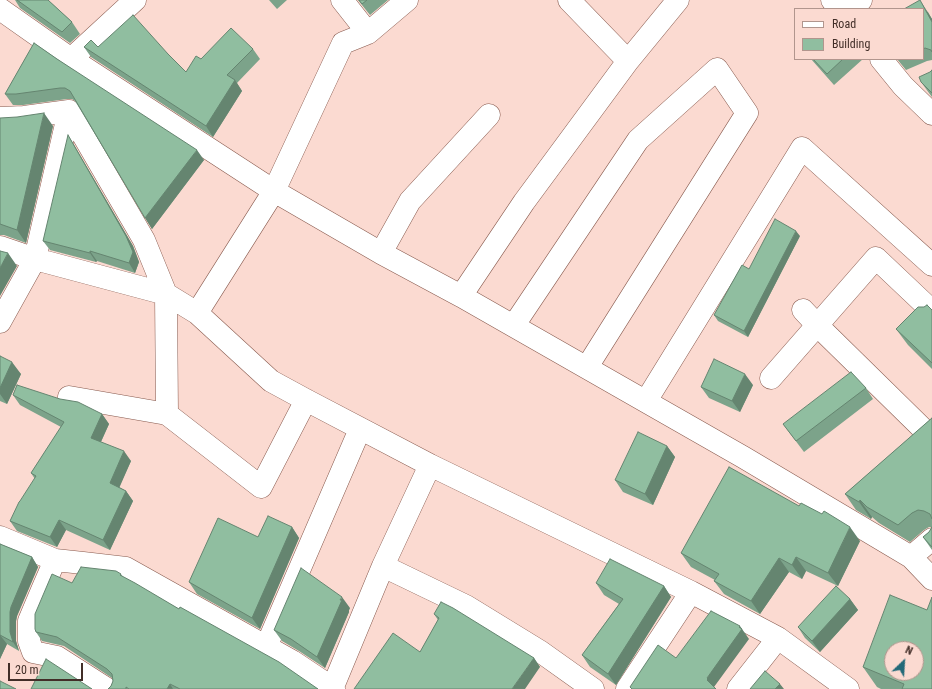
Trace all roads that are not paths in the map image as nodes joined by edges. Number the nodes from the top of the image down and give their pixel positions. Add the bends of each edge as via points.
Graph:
1 (136, 0) edge
2 (342, 0) edge
3 (407, 0) edge
4 (569, 0) edge
5 (678, 0) edge
6 (832, 0) edge
7 (861, 0) edge
8 (0, 8) edge
9 (839, 8) edge
10 (853, 8) edge
11 (368, 33) junction
12 (71, 59) junction
13 (882, 60) edge
14 (628, 61) junction
15 (69, 111) junction
16 (932, 114) edge
17 (489, 115) dead end
18 (0, 118) edge
19 (274, 191) junction
20 (0, 246) edge
21 (381, 253) junction
22 (35, 259) junction
23 (932, 265) edge
24 (166, 294) junction
25 (462, 296) junction
26 (932, 311) edge
27 (197, 313) junction
28 (810, 317) junction
29 (0, 322) edge
30 (514, 325) junction
31 (587, 367) junction
32 (772, 378) dead end
33 (69, 397) dead end
34 (306, 400) junction
35 (646, 401) junction
36 (167, 414) junction
37 (360, 428) junction
38 (928, 428) edge
39 (908, 446) edge
40 (430, 465) junction
41 (850, 495) edge
42 (832, 510) junction
43 (0, 537) edge
44 (932, 539) edge
45 (911, 557) junction
46 (55, 560) junction
47 (383, 566) junction
48 (932, 579) edge
49 (691, 592) junction
50 (778, 638) junction
51 (266, 647) junction
52 (107, 689) edge
53 (333, 689) edge
54 (593, 689) edge
55 (627, 689) edge
56 (738, 689) edge
57 (848, 689) edge

1 - 12 street
2 - 11 street
3 - 11 street
4 - 14 street
5 - 14 street
6 - 9 street
7 - 10 street
8 - 12 street
11 - 19 street via 343,42
12 - 19 street
13 - 16 street via 912,81
14 - 25 street via 524,202
15 - 18 street
15 - 22 street
15 - 24 street via 144,240
17 - 21 street via 410,201
19 - 21 street
19 - 27 street
20 - 22 street
21 - 25 street
22 - 24 street
22 - 29 street
23 - 35 street via 802,148
24 - 27 street
24 - 36 street
25 - 30 street
26 - 28 street via 876,258
27 - 34 street via 271,381
28 - 32 street
28 - 38 street
30 - 31 street
30 - 31 street via 638,140 717,69 747,112
31 - 35 street
33 - 36 street
34 - 36 street via 261,487
34 - 37 street
35 - 42 street
37 - 40 street
37 - 51 street
38 - 39 street
40 - 47 street
40 - 49 street
41 - 42 street
42 - 45 street
43 - 46 street
44 - 45 street
45 - 48 street
46 - 51 street via 126,568
46 - 52 street via 29,621 29,641 33,652 57,657
47 - 53 street
47 - 54 street via 466,606 541,652
49 - 50 street
49 - 55 street
50 - 56 street
50 - 57 street
51 - 53 street

